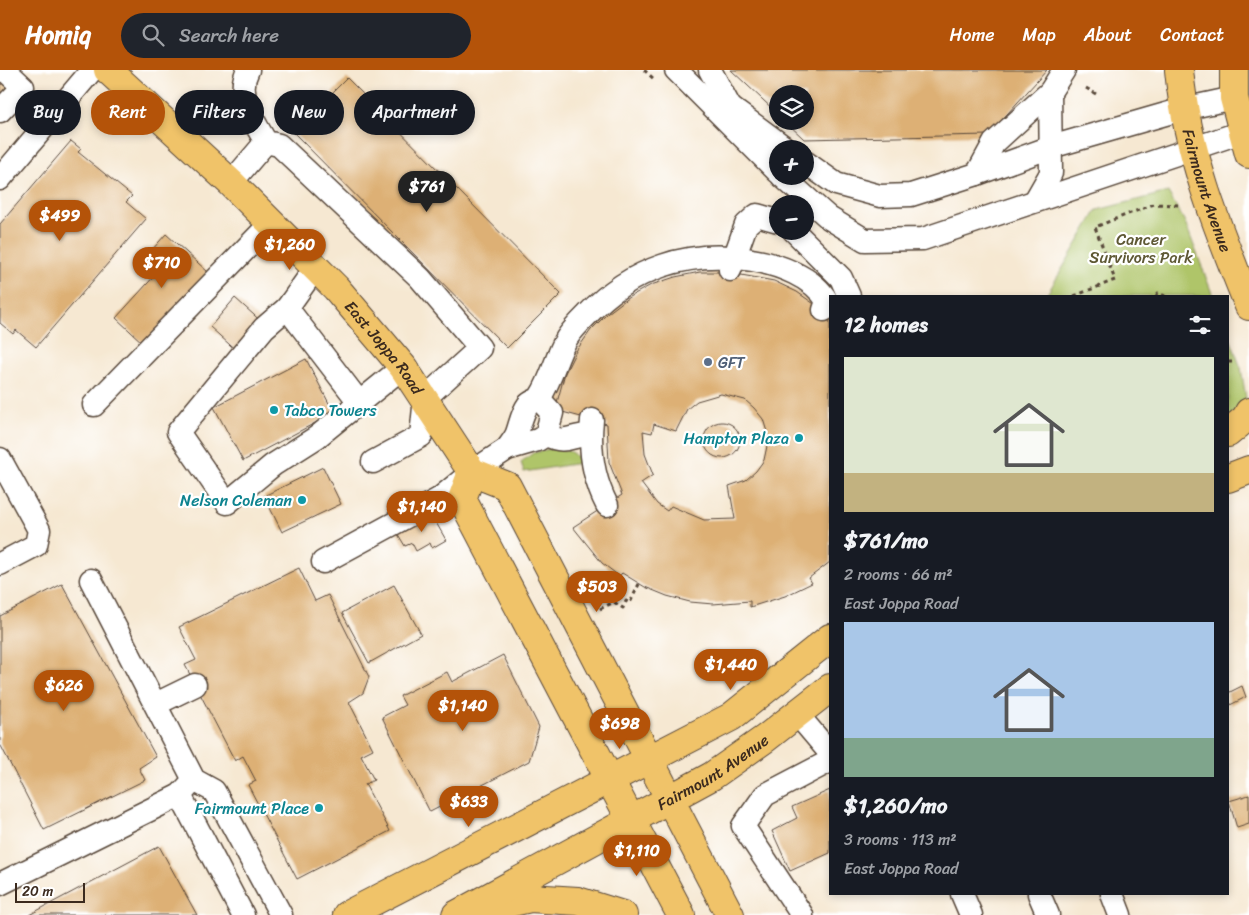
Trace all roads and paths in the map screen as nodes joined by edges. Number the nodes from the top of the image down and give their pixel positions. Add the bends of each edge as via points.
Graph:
1 (92, 70) edge
2 (108, 70) edge
3 (248, 70) edge
4 (676, 70) edge
5 (682, 70) edge
6 (710, 70) edge
7 (1064, 70) edge
8 (1179, 70) edge
9 (1234, 70) edge
10 (5, 74) edge
11 (1086, 88) dead end
12 (1050, 92) junction
13 (1096, 94) dead end
14 (1234, 98) junction
15 (731, 109) junction
16 (1183, 109) junction
17 (0, 112) edge
18 (774, 140) edge
19 (266, 142) junction
20 (1245, 143) edge
21 (1051, 148) junction
22 (1192, 148) junction
23 (769, 163) edge
24 (814, 168) edge
25 (978, 174) junction
26 (0, 179) edge
27 (231, 183) junction
28 (792, 185) edge
29 (1035, 201) junction
30 (1179, 205) dead end
31 (769, 218) edge
32 (272, 222) junction
33 (803, 240) edge
34 (316, 267) junction
35 (729, 272) dead end
36 (849, 295) edge
37 (1077, 295) edge
38 (1249, 306) edge
39 (287, 308) junction
40 (824, 310) dead end
41 (1229, 362) edge
42 (1236, 362) dead end
43 (403, 367) junction
44 (546, 396) junction
45 (425, 398) junction
46 (359, 402) junction
47 (94, 405) dead end
48 (1249, 412) edge
49 (1229, 432) edge
50 (546, 435) junction
51 (512, 441) junction
52 (0, 459) edge
53 (373, 462) dead end
54 (1249, 470) edge
55 (472, 472) junction
56 (1229, 478) edge
57 (1249, 489) edge
58 (1229, 492) edge
59 (606, 505) dead end
60 (323, 562) dead end
61 (0, 564) edge
62 (91, 580) dead end
63 (639, 584) dead end
64 (602, 608) dead end
65 (829, 639) edge
66 (195, 685) dead end
67 (829, 689) edge
68 (156, 704) junction
69 (797, 714) junction
70 (829, 752) edge
71 (649, 759) junction
72 (829, 762) edge
73 (611, 779) junction
74 (187, 788) junction
75 (670, 800) junction
76 (632, 820) junction
77 (0, 884) edge
78 (962, 895) edge
79 (1039, 895) edge
80 (1112, 895) edge
81 (243, 915) edge
82 (281, 915) edge
83 (347, 915) edge
84 (456, 915) edge
85 (467, 915) edge
86 (623, 915) edge
87 (681, 915) edge
88 (730, 915) edge
89 (802, 915) edge
90 (971, 915) edge
91 (1048, 915) edge
92 (1120, 915) edge

1 - 26 street
2 - 27 main road, East Joppa Road
3 - 19 street via 244,90 249,113
4 - 23 street
5 - 15 street
6 - 15 street
7 - 12 street
8 - 16 main road, Fairmount Avenue
9 - 14 main road
10 - 17 street via 24,87
11 - 13 path
12 - 21 street
12 - 25 street via 994,143
14 - 16 street
14 - 20 main road
15 - 18 street
16 - 21 street
16 - 22 main road, Fairmount Avenue
19 - 27 street
19 - 45 street via 279,145 420,278 480,348
20 - 22 street
21 - 25 street
21 - 29 street via 1050,173
22 - 29 street
22 - 38 main road, Fairmount Avenue via 1201,182
24 - 25 street via 836,184 880,196 911,195
27 - 32 main road, East Joppa Road
28 - 29 street via 829,218 865,240 923,239
30 - 37 path via 1154,204 1095,227 1115,280
31 - 35 street via 758,215 746,225
32 - 34 main road, East Joppa Road
32 - 47 street
33 - 36 street via 841,278
34 - 39 street
34 - 43 main road, East Joppa Road
39 - 46 street
39 - 46 street via 264,328 178,432 227,503
40 - 44 street via 827,301 822,292 769,263 697,256 662,265 621,284 601,300 567,337
41 - 42 path
43 - 45 main road, East Joppa Road
43 - 46 street
44 - 50 street via 552,412
44 - 51 street via 528,404
45 - 53 street via 421,436
45 - 55 main road, East Joppa Road
48 - 49 main road
50 - 51 street via 538,440
50 - 59 street via 566,441 591,427 593,469
51 - 55 street
52 - 61 street via 39,530 36,545
54 - 56 main road
55 - 60 street via 439,499
55 - 71 main road via 508,486
55 - 73 main road via 462,499
57 - 58 main road
62 - 68 street
63 - 64 path via 630,603 626,601 623,608 614,602
65 - 71 main road via 731,717
66 - 68 street
67 - 69 main road, Fairmount Avenue
68 - 74 street
69 - 70 street
69 - 75 main road, Fairmount Avenue via 712,776
71 - 73 main road
71 - 75 main road
72 - 89 street via 765,795 743,826
73 - 76 main road
73 - 83 main road
74 - 77 street
74 - 81 street
74 - 82 street via 214,792
75 - 76 main road, Fairmount Avenue
75 - 88 main road
76 - 84 main road, Fairmount Avenue
76 - 87 main road
78 - 90 street
79 - 91 street
80 - 92 street
85 - 86 main road via 483,908 530,898 578,901

